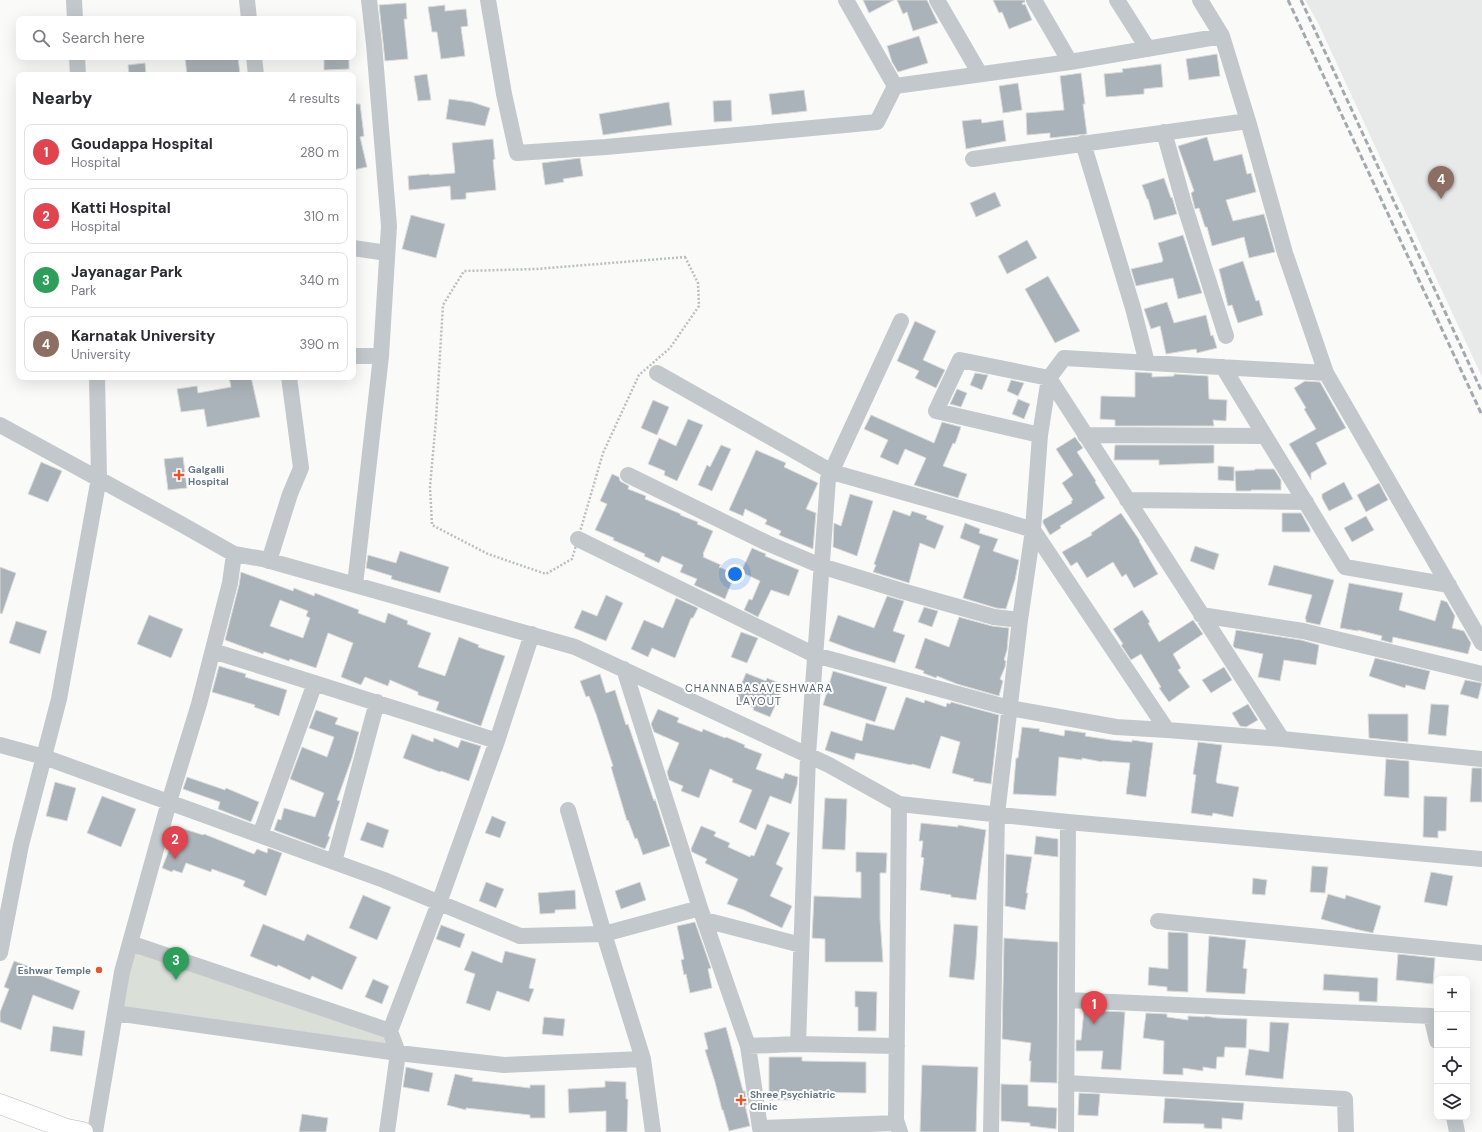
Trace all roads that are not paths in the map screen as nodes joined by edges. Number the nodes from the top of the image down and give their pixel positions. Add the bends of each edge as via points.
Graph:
1 (74, 0) edge
2 (246, 0) edge
3 (369, 0) edge
4 (488, 0) edge
5 (846, 0) edge
6 (937, 0) edge
7 (1034, 0) edge
8 (1117, 0) edge
9 (1200, 0) edge
10 (75, 16) edge
11 (249, 16) edge
12 (1222, 36) junction
13 (1148, 49) junction
14 (77, 60) edge
15 (254, 60) edge
16 (1070, 62) junction
17 (78, 72) edge
18 (256, 72) edge
19 (980, 74) junction
20 (895, 86) junction
21 (1248, 121) junction
22 (1164, 132) junction
23 (1083, 144) junction
24 (973, 159) dead end
25 (356, 248) edge
26 (387, 253) junction
27 (901, 321) dead end
28 (1226, 336) dead end
29 (356, 356) edge
30 (381, 356) junction
31 (1147, 363) junction
32 (1223, 367) junction
33 (657, 373) dead end
34 (1326, 373) junction
35 (1049, 378) junction
36 (97, 380) edge
37 (289, 380) edge
38 (0, 425) edge
39 (1040, 435) junction
40 (1085, 435) junction
41 (1265, 436) junction
42 (832, 472) junction
43 (628, 475) dead end
44 (99, 478) junction
45 (1127, 500) junction
46 (1306, 502) junction
47 (1033, 530) junction
48 (578, 539) road end
49 (234, 554) junction
50 (269, 561) junction
51 (821, 566) junction
52 (355, 585) junction
53 (1449, 585) junction
54 (1201, 615) junction
55 (1020, 620) junction
56 (532, 634) junction
57 (1482, 643) edge
58 (213, 651) junction
59 (815, 655) junction
60 (624, 669) junction
61 (1482, 674) edge
62 (315, 683) junction
63 (377, 702) junction
64 (1010, 708) junction
65 (1167, 730) junction
66 (1282, 739) junction
67 (497, 741) junction
68 (0, 745) edge
69 (808, 755) junction
70 (44, 757) junction
71 (1482, 759) edge
72 (169, 802) junction
73 (899, 804) junction
74 (568, 810) dead end
75 (997, 814) junction
76 (1068, 822) junction
77 (260, 835) junction
78 (1482, 859) edge
79 (334, 862) junction
80 (438, 903) junction
81 (702, 914) junction
82 (1158, 921) dead end
83 (604, 934) junction
84 (130, 943) junction
85 (801, 945) junction
86 (0, 951) edge
87 (1482, 953) edge
88 (1067, 1000) junction
89 (115, 1013) junction
90 (1434, 1028) edge
91 (390, 1031) junction
92 (798, 1044) junction
93 (748, 1046) junction
94 (897, 1046) junction
95 (398, 1053) junction
96 (643, 1059) junction
97 (1066, 1083) junction
98 (0, 1104) edge
99 (1455, 1120) edge
100 (898, 1127) edge
101 (83, 1132) edge
102 (95, 1132) edge
103 (386, 1132) edge
104 (653, 1132) edge
105 (991, 1132) edge
106 (1066, 1132) edge
107 (1346, 1132) edge
108 (1457, 1132) edge

1 - 10 street
2 - 11 street
3 - 26 street via 389,226
4 - 20 street via 517,153 877,122
5 - 20 street
6 - 19 street
7 - 16 street
8 - 13 street
9 - 12 street
12 - 13 street
12 - 21 street
13 - 16 street
14 - 17 street
15 - 18 street
16 - 19 street
19 - 20 street
21 - 22 street
21 - 34 street via 1285,253
22 - 23 street
22 - 28 street
23 - 24 street
23 - 31 street
25 - 26 street
26 - 30 street
27 - 42 street
29 - 30 street
30 - 52 street
31 - 32 street
31 - 35 street via 1064,358
32 - 34 street
32 - 41 street
33 - 42 street
34 - 53 street
35 - 39 street
35 - 39 street via 960,360 936,411
35 - 40 street
36 - 44 street
37 - 50 street via 301,468
38 - 44 street
39 - 47 street
40 - 41 street
40 - 45 street
41 - 46 street
42 - 47 street
42 - 51 street via 828,479
43 - 51 street
44 - 49 street
44 - 70 street via 59,699
45 - 46 street
45 - 54 street
46 - 53 street via 1345,567
47 - 55 street
47 - 65 street
48 - 59 street
49 - 50 street
49 - 58 street via 230,583
50 - 52 street
51 - 55 street via 994,617
51 - 59 street
52 - 56 street
53 - 57 street
54 - 61 street via 1303,631
54 - 66 street
55 - 64 street
56 - 60 street via 575,647
56 - 67 street
58 - 62 street
58 - 72 street
59 - 64 street
59 - 69 street
60 - 69 street
60 - 81 street
62 - 63 street
62 - 77 street
63 - 67 street
63 - 79 street
64 - 65 street via 1116,727
64 - 75 street
65 - 66 street
66 - 71 street
67 - 80 street
68 - 70 street
69 - 73 street
69 - 85 street
70 - 72 street
70 - 86 street via 21,845
72 - 77 street
72 - 84 street
73 - 75 street
73 - 94 street
74 - 83 street
75 - 76 street
75 - 105 street
76 - 78 street
76 - 88 street
77 - 79 street
79 - 80 street
80 - 83 street via 520,936
80 - 91 street
81 - 83 street
81 - 85 street
81 - 93 street
82 - 87 street
83 - 96 street
84 - 89 street
84 - 91 street
85 - 92 street
88 - 90 street via 1431,1016
88 - 97 street
89 - 95 street
89 - 102 street
91 - 95 street
92 - 93 street
92 - 94 street
93 - 100 street via 760,1128
94 - 100 street
95 - 96 street via 504,1065
95 - 103 street
96 - 104 street
97 - 106 street
97 - 107 street via 1345,1099
98 - 101 main road via 67,1129
99 - 108 street

